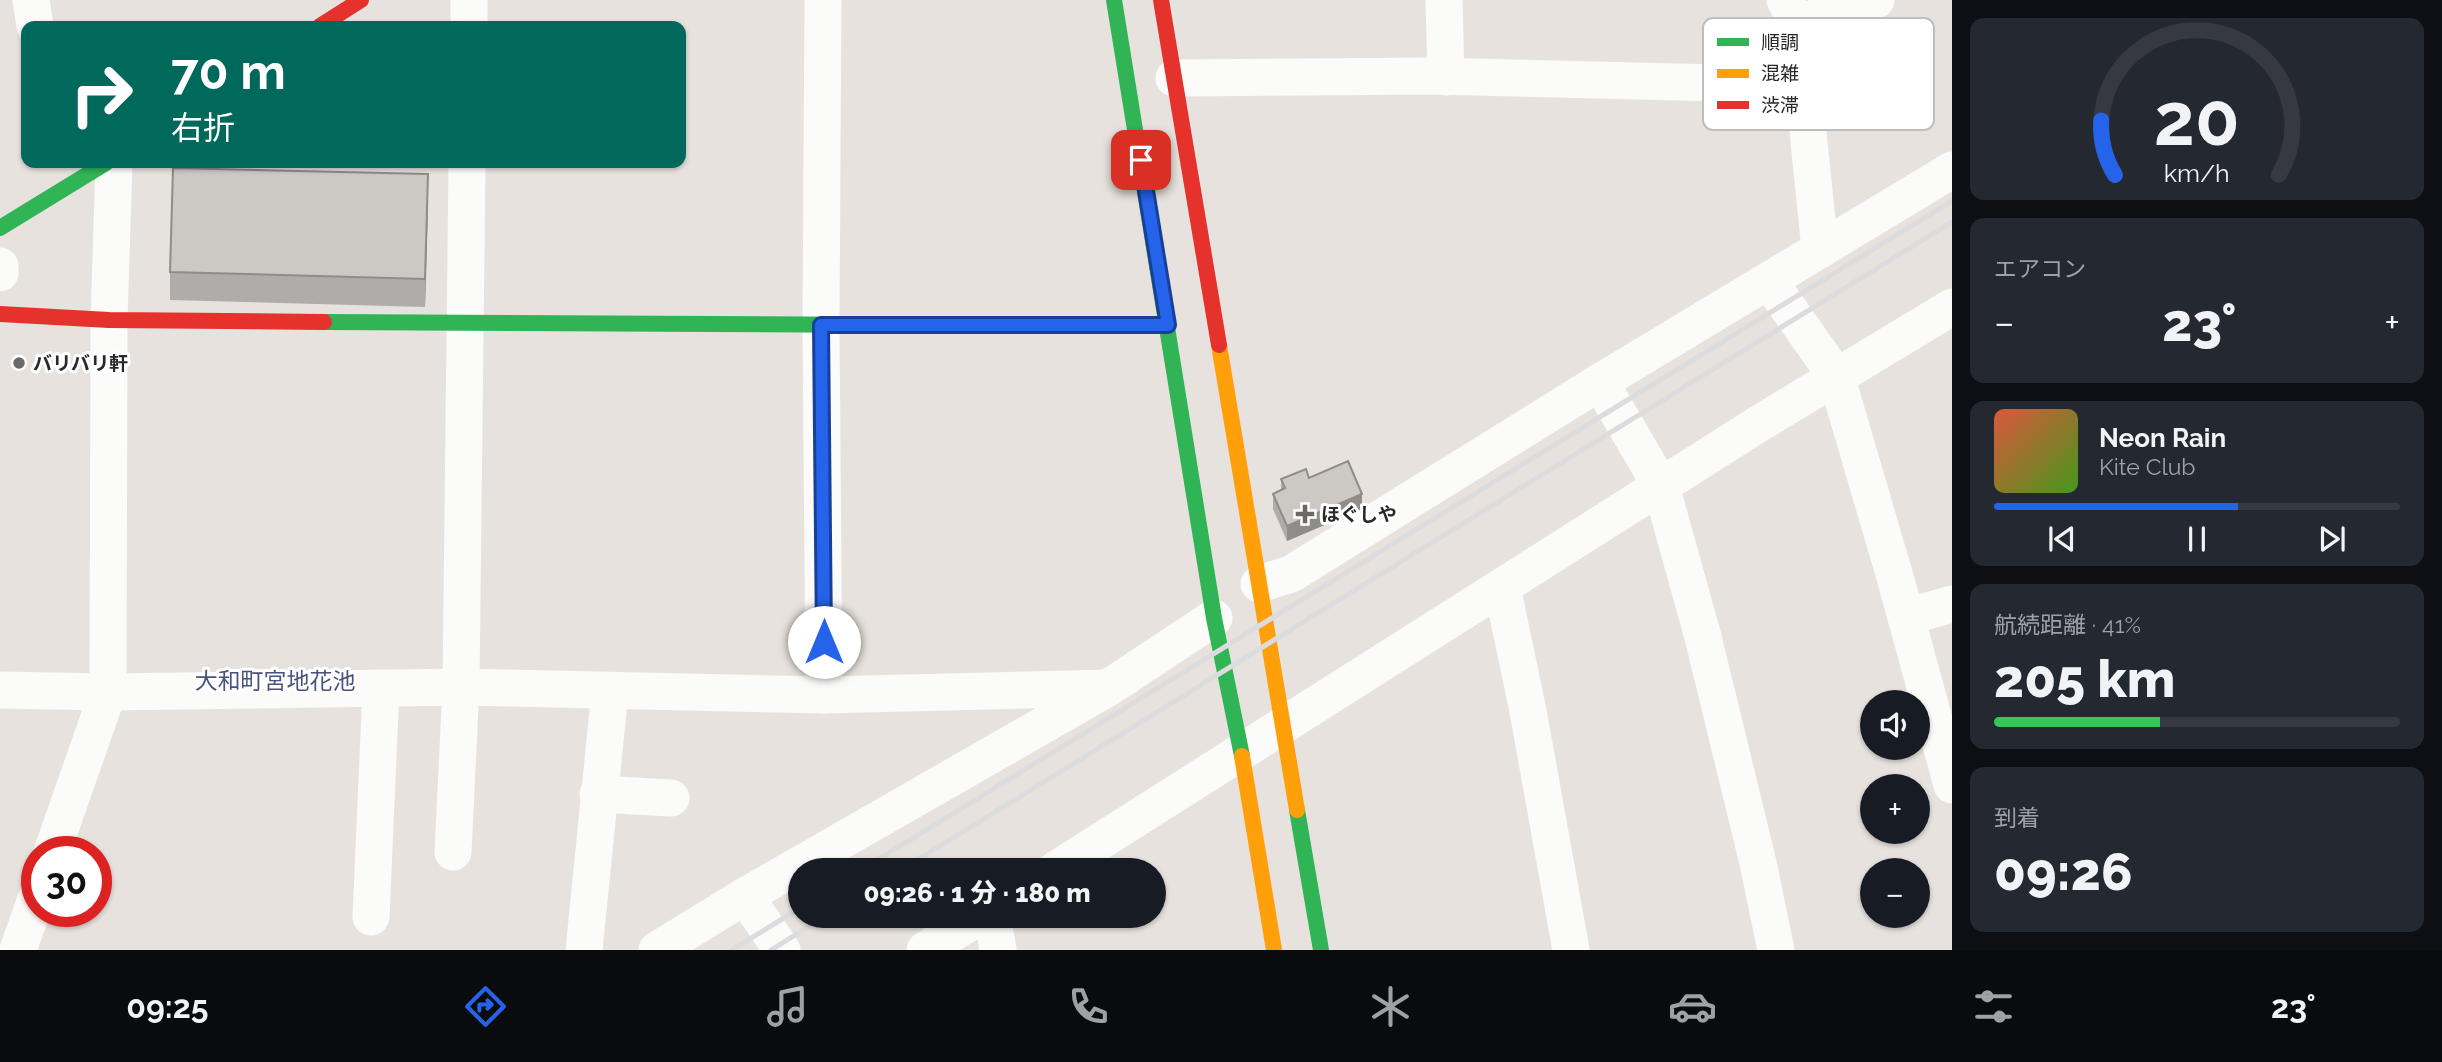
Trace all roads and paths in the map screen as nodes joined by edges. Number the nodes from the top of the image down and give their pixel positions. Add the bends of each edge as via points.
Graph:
1 (31, 0) edge
2 (362, 0) edge
3 (469, 0) edge
4 (823, 0) edge
5 (1114, 0) edge
6 (1161, 0) edge
7 (1170, 0) edge
8 (1444, 0) edge
9 (1876, 0) edge
10 (1791, 12) edge
11 (34, 21) edge
12 (328, 21) edge
13 (469, 21) edge
14 (1168, 36) junction
15 (1446, 77) junction
16 (1174, 78) junction
17 (1703, 83) edge
18 (1808, 130) edge
19 (88, 168) edge
20 (114, 168) edge
21 (467, 168) edge
22 (1952, 170) edge
23 (60, 176) edge
24 (0, 228) edge
25 (1820, 250) junction
26 (0, 266) edge
27 (0, 273) edge
28 (1769, 281) junction
29 (1952, 307) edge
30 (0, 314) edge
31 (109, 320) junction
32 (465, 323) junction
33 (821, 325) junction
34 (1168, 325) junction
35 (1836, 376) junction
36 (1600, 382) junction
37 (1661, 486) junction
38 (1259, 584) junction
39 (1502, 587) junction
40 (1952, 604) edge
41 (1906, 617) junction
42 (1214, 618) junction
43 (461, 687) junction
44 (381, 688) junction
45 (1108, 688) junction
46 (0, 690) edge
47 (610, 691) junction
48 (108, 692) junction
49 (824, 695) junction
50 (1283, 726) junction
51 (1241, 751) junction
52 (1952, 785) edge
53 (598, 794) junction
54 (671, 798) dead end
55 (58, 836) edge
56 (453, 852) dead end
57 (1074, 858) edge
58 (746, 896) junction
59 (371, 917) dead end
60 (26, 927) edge
61 (961, 928) edge
62 (995, 928) edge
63 (18, 950) edge
64 (584, 950) edge
65 (657, 950) edge
66 (782, 950) edge
67 (925, 950) edge
68 (999, 950) edge
69 (1274, 950) edge
70 (1321, 950) edge
71 (1571, 950) edge
72 (1776, 950) edge

1 - 11 street
2 - 12 street
3 - 13 street
4 - 33 street
5 - 34 street
6 - 14 street
7 - 14 street
8 - 15 street
9 - 10 street
14 - 16 street
15 - 16 street
15 - 17 street
16 - 38 street
18 - 25 street
19 - 23 street
20 - 31 street
21 - 32 street
22 - 25 street
23 - 24 street
25 - 28 street
26 - 27 street
28 - 35 street
28 - 36 street
29 - 35 street
30 - 31 street
31 - 32 street
31 - 48 street
32 - 33 street
32 - 43 street
33 - 34 street
33 - 49 street
34 - 42 street
35 - 37 street
35 - 41 street
36 - 37 street
36 - 38 street via 1291,574
37 - 39 street
37 - 72 street via 1706,650
38 - 50 street
39 - 50 street
39 - 71 street
40 - 41 street
41 - 52 street
42 - 45 street
42 - 51 street
43 - 44 street
43 - 47 street
43 - 56 street
44 - 48 street
44 - 59 street
45 - 49 street
45 - 58 street
46 - 48 street
47 - 49 street
47 - 53 street
48 - 55 street
50 - 51 street
50 - 70 street
51 - 57 street
51 - 69 street
53 - 54 street
53 - 64 street
58 - 65 street
58 - 66 street
60 - 63 street
61 - 67 street
62 - 68 street

